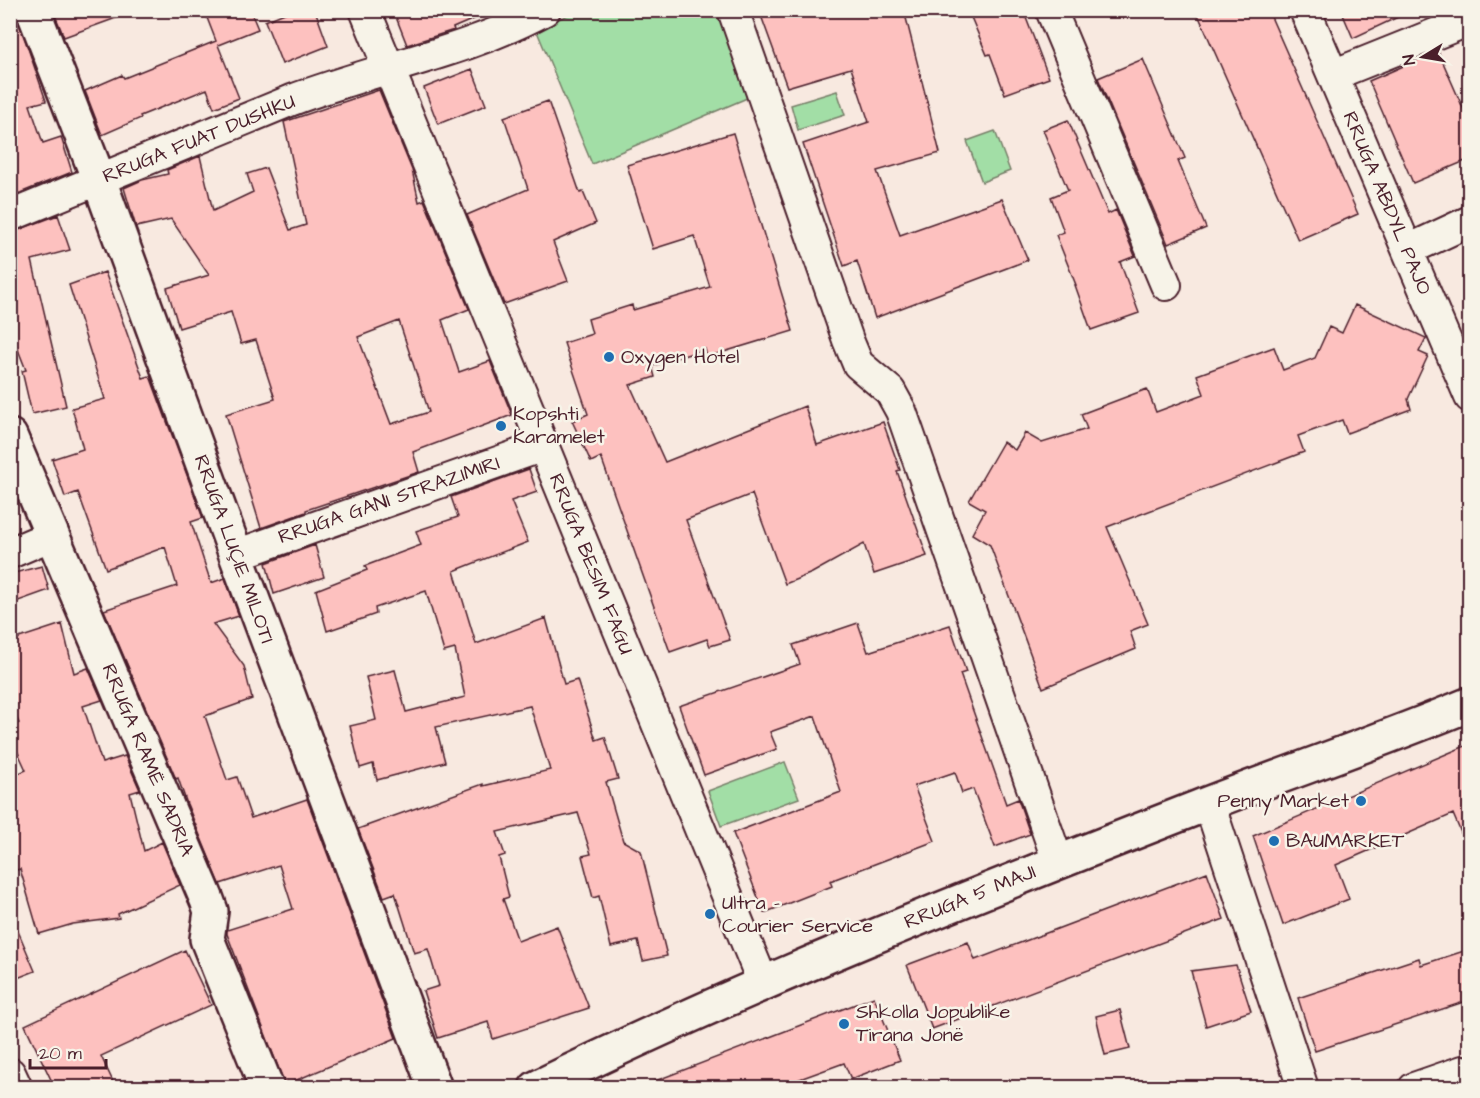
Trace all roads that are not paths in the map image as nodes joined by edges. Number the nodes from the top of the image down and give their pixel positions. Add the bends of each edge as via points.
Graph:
1 (33, 10) edge
2 (365, 10) edge
3 (545, 10) edge
4 (733, 10) edge
5 (1051, 10) edge
6 (1305, 10) edge
7 (1470, 23) edge
8 (389, 69) junction
9 (1333, 75) junction
10 (99, 180) junction
11 (10, 216) edge
12 (1470, 221) edge
13 (1407, 250) junction
14 (1166, 285) dead end
15 (1470, 397) edge
16 (10, 436) edge
17 (543, 446) junction
18 (52, 535) junction
19 (10, 553) edge
20 (236, 555) junction
21 (1470, 704) edge
22 (1209, 803) junction
23 (1058, 862) junction
24 (763, 983) junction
25 (10, 1073) edge
26 (17, 1088) edge
27 (267, 1088) edge
28 (435, 1088) edge
29 (536, 1088) edge
30 (1303, 1088) edge
31 (1414, 1088) edge
32 (1468, 1088) edge

1 - 10 street, RRUGA LUÇIE MILOTI
2 - 8 street, RRUGA BESIM FAGU
3 - 8 street, RRUGA FUAT DUSHKU via 505,30
4 - 23 street via 858,364 890,391 901,411
5 - 14 street
6 - 9 street, RRUGA ABDYL PAJO
7 - 9 street
8 - 10 street, RRUGA FUAT DUSHKU via 303,96
8 - 17 street, RRUGA BESIM FAGU
9 - 13 street, RRUGA ABDYL PAJO
10 - 11 street, RRUGA FUAT DUSHKU
10 - 20 street, RRUGA LUÇIE MILOTI
12 - 13 street
13 - 15 street, RRUGA ABDYL PAJO
16 - 18 street, RRUGA RAMË SADRIA
17 - 20 street, RRUGA GANI STRAZIMIRI
17 - 24 street, RRUGA BESIM FAGU
18 - 19 street
18 - 27 street, RRUGA RAMË SADRIA via 209,905 207,939
20 - 28 street, RRUGA LUÇIE MILOTI
21 - 22 street, RRUGA 5 MAJI
22 - 23 street, RRUGA 5 MAJI
22 - 30 street
23 - 24 street, RRUGA 5 MAJI
24 - 29 street, RRUGA 5 MAJI
25 - 26 street
31 - 32 street via 1463,1071

